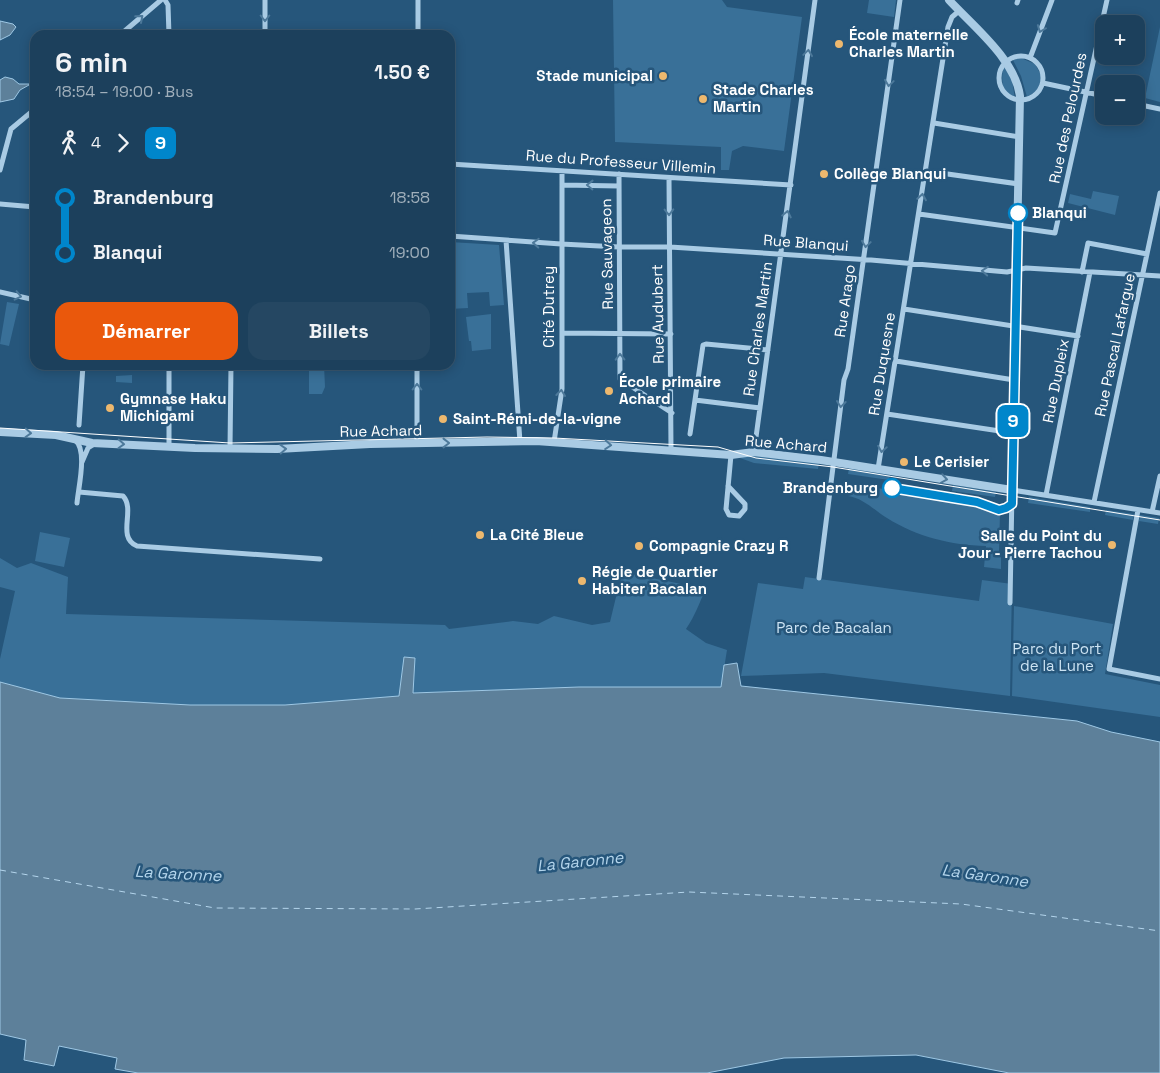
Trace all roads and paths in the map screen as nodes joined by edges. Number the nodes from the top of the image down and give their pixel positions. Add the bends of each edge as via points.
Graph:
1 (161, 0) edge
2 (165, 0) edge
3 (265, 0) edge
4 (418, 0) edge
5 (815, 0) edge
6 (900, 0) edge
7 (949, 0) edge
8 (1052, 0) edge
9 (1107, 0) edge
10 (959, 11) junction
11 (126, 30) edge
12 (169, 30) edge
13 (265, 30) edge
14 (418, 30) edge
15 (1030, 58) junction
16 (1006, 62) junction
17 (1043, 83) junction
18 (1087, 93) junction
19 (1095, 94) edge
20 (1021, 101) junction
21 (1145, 106) edge
22 (1160, 110) edge
23 (30, 113) edge
24 (934, 123) junction
25 (1020, 137) junction
26 (455, 164) edge
27 (0, 170) edge
28 (562, 171) junction
29 (926, 171) junction
30 (618, 174) junction
31 (669, 178) junction
32 (1019, 184) junction
33 (562, 185) junction
34 (791, 185) junction
35 (619, 186) junction
36 (1160, 193) edge
37 (0, 204) edge
38 (30, 207) edge
39 (919, 214) junction
40 (1018, 229) junction
41 (455, 236) edge
42 (506, 240) junction
43 (561, 244) junction
44 (619, 247) junction
45 (670, 247) junction
46 (781, 254) junction
47 (1147, 254) junction
48 (864, 259) junction
49 (911, 262) junction
50 (1017, 270) junction
51 (1082, 272) junction
52 (1090, 272) junction
53 (1143, 275) junction
54 (1160, 276) edge
55 (0, 292) edge
56 (30, 299) edge
57 (904, 309) junction
58 (1016, 327) junction
59 (562, 333) junction
60 (620, 333) junction
61 (671, 334) junction
62 (1078, 336) junction
63 (768, 350) junction
64 (896, 361) junction
65 (83, 370) edge
66 (169, 370) edge
67 (232, 370) edge
68 (417, 370) edge
69 (1014, 380) junction
70 (695, 400) junction
71 (760, 408) junction
72 (672, 413) junction
73 (887, 414) junction
74 (79, 425) dead end
75 (0, 432) edge
76 (1013, 433) junction
77 (690, 434) dead end
78 (75, 440) junction
79 (520, 442) junction
80 (554, 442) junction
81 (98, 443) junction
82 (417, 443) junction
83 (169, 447) junction
84 (230, 448) junction
85 (670, 450) junction
86 (754, 452) junction
87 (731, 455) junction
88 (834, 462) junction
89 (81, 464) junction
90 (878, 469) junction
91 (1160, 476) edge
92 (728, 486) junction
93 (1012, 490) junction
94 (79, 492) junction
95 (1046, 495) junction
96 (1094, 502) junction
97 (77, 503) dead end
98 (1138, 510) junction
99 (1152, 512) junction
100 (1160, 514) edge
101 (320, 559) dead end
102 (819, 578) dead end
103 (1010, 604) dead end
104 (1160, 679) edge

11 -> 1 street
2 - 12 street
3 -> 13 street
4 - 14 street
34 -> 5 street, Rue Charles Martin
6 -> 48 street, Rue Arago
7 - 10 street
8 -> 15 street
9 - 18 street, Rue des Pelourdes
10 - 16 street
10 - 24 street, Rue Duquesne via 948,27
15 - 16 street via 1016,57
15 - 17 street via 1041,68
16 - 20 street via 1016,80
16 - 20 street via 1001,70 1000,84 1007,96
17 - 18 street
17 - 20 street via 1034,97
18 - 19 street
18 - 40 street, Rue des Pelourdes via 1056,232
20 - 25 street
21 - 22 street
23 - 27 street via 11,129
24 - 25 street
24 - 29 street, Rue Duquesne
25 - 32 street
26 - 28 street, Rue du Professeur Villemin
28 - 30 street, Rue du Professeur Villemin
28 - 33 street, Cité Dutrey
29 - 32 street
39 -> 29 street, Rue Duquesne
30 - 31 street, Rue du Professeur Villemin
30 - 35 street, Rue Sauvageon
31 - 34 street, Rue du Professeur Villemin
31 -> 45 street, Rue Audubert
32 - 40 street
35 -> 33 street
33 - 43 street, Cité Dutrey
46 -> 34 street, Rue Charles Martin
35 - 44 street, Rue Sauvageon
36 - 47 street, Rue Pascal Lafargue
37 - 38 street
39 - 40 street
39 - 49 street, Rue Duquesne
40 - 50 street
41 - 42 street, Rue Blanqui
43 -> 42 street, Rue Blanqui
42 - 79 street
43 - 44 street, Rue Blanqui
43 - 59 street, Cité Dutrey
44 - 45 street, Rue Blanqui
44 - 60 street, Rue Sauvageon
45 - 46 street, Rue Blanqui
45 - 61 street, Rue Audubert
46 - 48 street, Rue Blanqui
46 - 63 street, Rue Charles Martin
47 - 51 street via 1088,243
47 - 53 street, Rue Pascal Lafargue
48 - 49 street, Rue Blanqui
48 -> 88 street, Rue Arago
50 -> 49 street, Rue Blanqui via 952,268
49 - 57 street, Rue Duquesne
50 - 51 street, Rue Blanqui
50 - 58 street
51 - 52 street, Rue Blanqui
52 - 53 street, Rue Blanqui
52 - 62 street, Rue Dupleix
53 - 54 street, Rue Blanqui
53 - 96 street, Rue Pascal Lafargue
55 -> 56 street
57 - 58 street
57 - 64 street, Rue Duquesne
58 - 62 street
58 - 69 street
59 - 60 street
80 -> 59 street, Cité Dutrey via 562,389
60 - 61 street
72 -> 60 street, Rue Sauvageon via 620,379
61 - 72 street, Rue Audubert
62 - 95 street, Rue Dupleix
63 - 70 street via 703,345
63 - 71 street, Rue Charles Martin
64 - 69 street
64 - 73 street, Rue Duquesne
65 - 74 street
66 - 83 street
67 - 84 street
82 -> 68 street
69 - 76 street
70 - 71 street
70 - 77 street
71 - 86 street, Rue Charles Martin
72 - 85 street, Rue Audubert
73 - 76 street
73 -> 90 street, Rue Duquesne
75 -> 78 street, Rue Achard via 56,435
76 - 93 street
78 - 81 street, Rue Achard
78 - 89 street via 80,446
79 - 80 street, Rue Achard
82 -> 79 street, Rue Achard
80 -> 85 street, Rue Achard
81 -> 83 street, Rue Achard
81 - 89 street via 88,448
84 -> 82 street, Rue Achard
83 - 84 street, Rue Achard
85 - 87 street, Rue Achard
86 - 87 street, Rue Achard
86 - 88 street, Rue Achard
87 - 92 street
88 - 90 street, Rue Achard
88 - 102 street, Rue Arago
89 - 94 street
90 -> 93 street, Rue Achard
91 - 99 street
92 - 92 street via 744,504 739,516 727,513
93 - 95 street
93 - 103 street
94 - 97 street
94 - 101 street via 117,494 125,498 128,505 127,534 137,546
95 - 96 street
96 - 98 street
98 - 99 street
98 - 104 street via 1109,669
99 - 100 street

